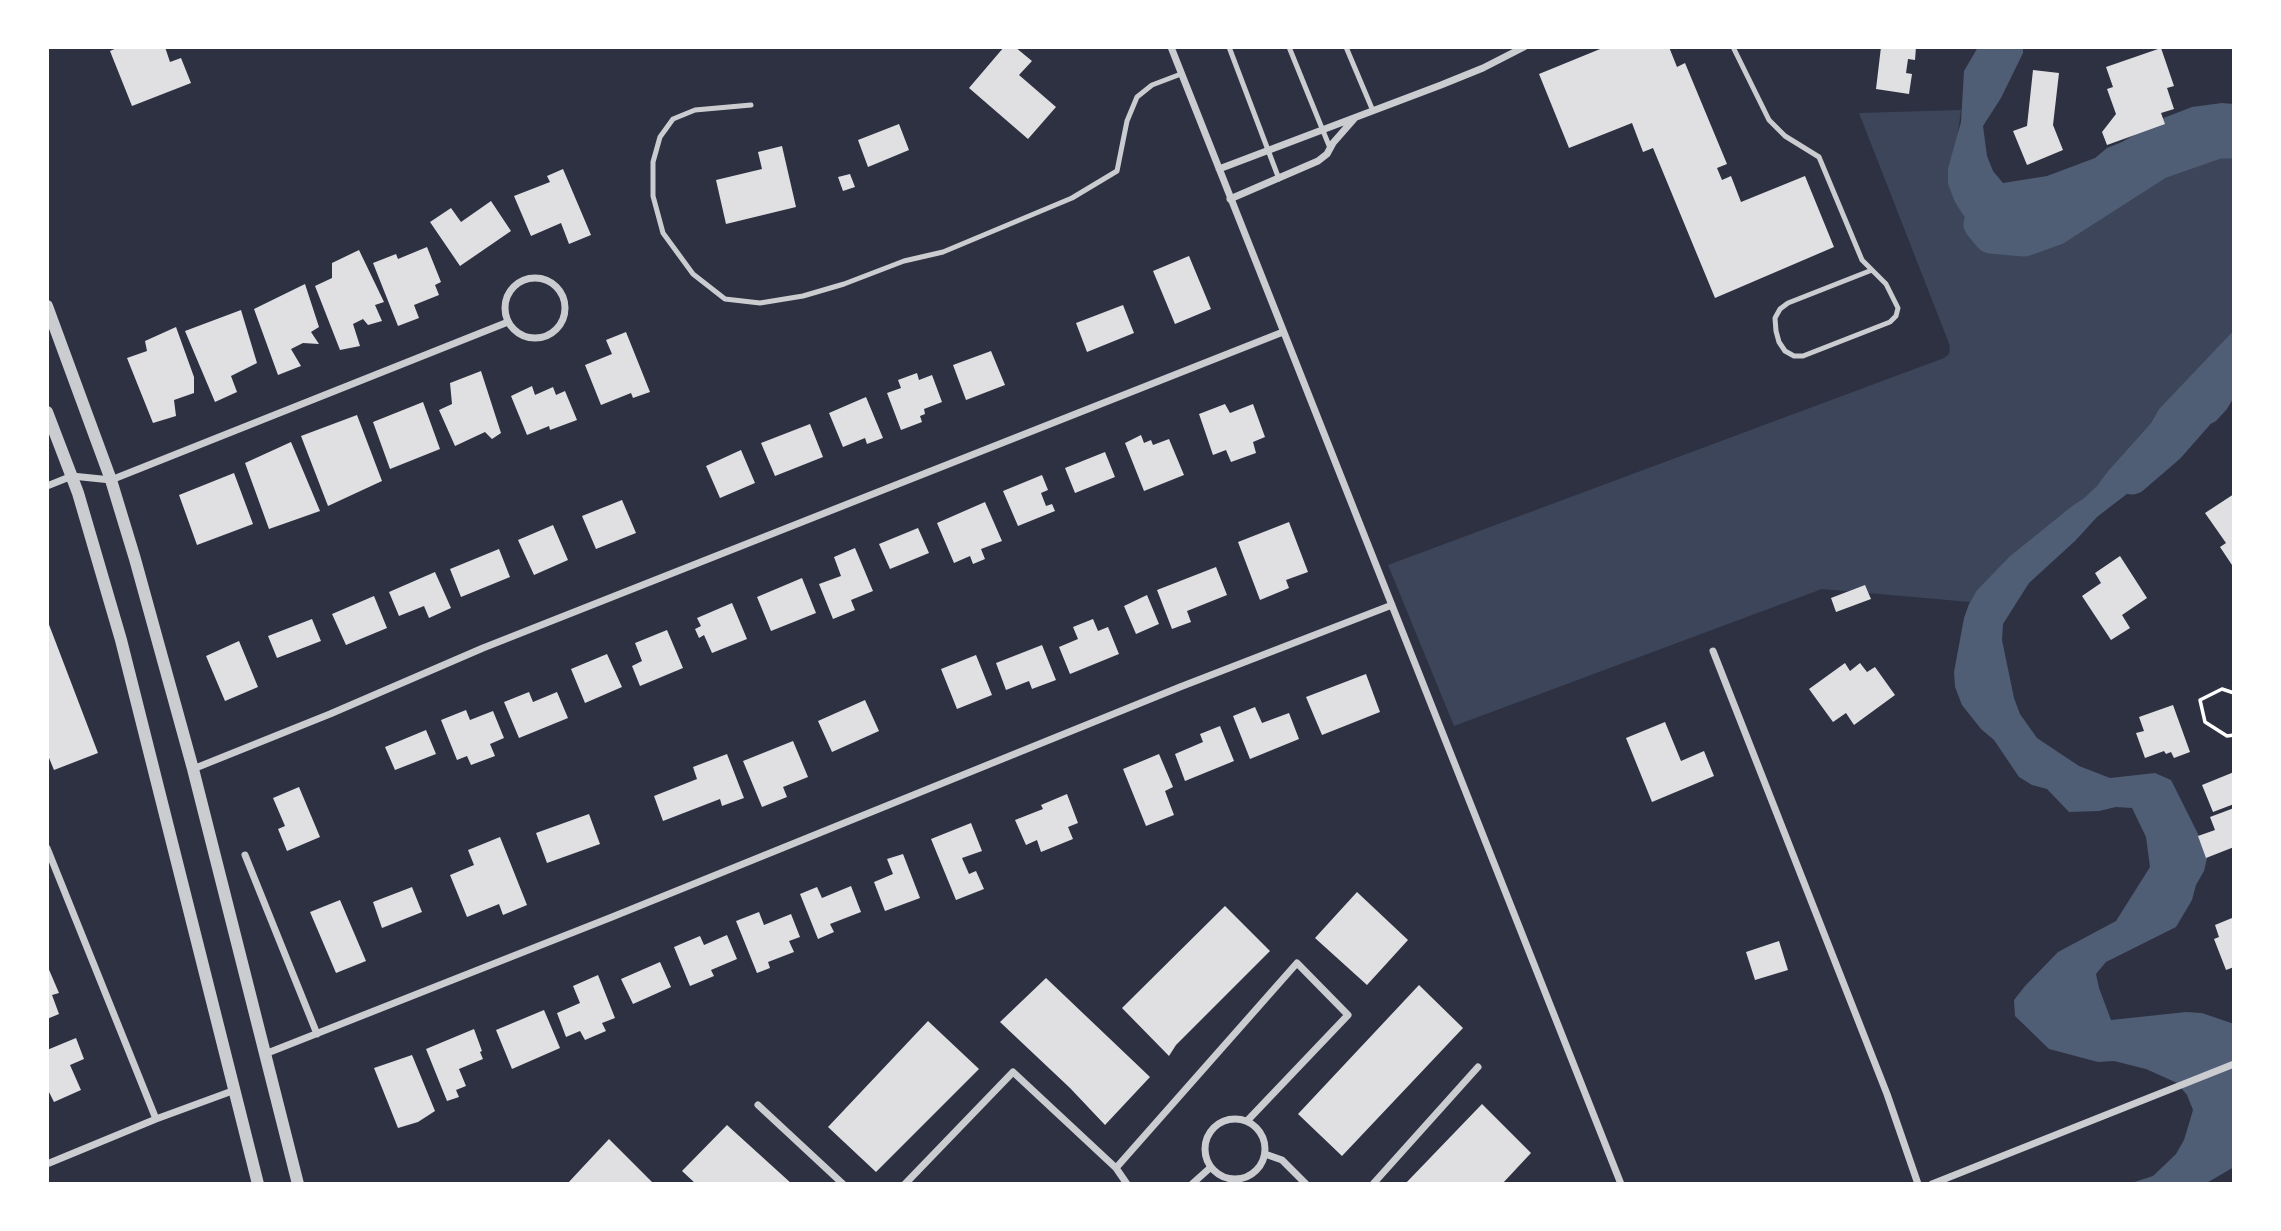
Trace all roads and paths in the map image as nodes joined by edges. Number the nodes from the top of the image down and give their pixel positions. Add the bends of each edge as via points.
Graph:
1 (1171, 47) edge
2 (1229, 47) edge
3 (1289, 47) edge
4 (1346, 47) edge
5 (1524, 47) edge
6 (1733, 47) edge
7 (1181, 74) junction
8 (751, 105) dead end
9 (1373, 111) junction
10 (1357, 116) junction
11 (1322, 130) junction
12 (1330, 148) junction
13 (1269, 150) junction
14 (1219, 169) junction
15 (1279, 178) junction
16 (1230, 199) junction
17 (1872, 270) junction
18 (47, 306) edge
19 (508, 322) junction
20 (1283, 332) junction
21 (47, 412) edge
22 (72, 476) junction
23 (111, 480) junction
24 (47, 486) edge
25 (1392, 605) junction
26 (1713, 652) dead end
27 (2234, 693) edge
28 (2234, 735) edge
29 (193, 769) junction
30 (47, 849) edge
31 (244, 855) dead end
32 (317, 1034) junction
33 (265, 1054) junction
34 (2234, 1064) edge
35 (1478, 1067) dead end
36 (235, 1090) junction
37 (758, 1105) dead end
38 (156, 1119) junction
39 (1247, 1121) junction
40 (1265, 1154) junction
41 (47, 1164) edge
42 (1211, 1167) junction
43 (1116, 1168) junction
44 (258, 1184) edge
45 (298, 1184) edge
46 (843, 1184) edge
47 (905, 1184) edge
48 (1127, 1184) edge
49 (1192, 1184) edge
50 (1306, 1184) edge
51 (1373, 1184) edge
52 (1620, 1184) edge
53 (1918, 1184) edge
54 (1932, 1184) edge

1 - 7 street
2 - 13 lane
3 - 11 lane
4 - 9 lane
5 - 9 street
6 - 17 lane via 1769,120 1819,158 1862,260
7 - 8 lane via 1152,85 1137,97 1116,172 1072,198 943,252 803,296 760,303 725,299 693,274 663,233 653,196 653,162 660,137 673,119 695,110
7 - 14 street
9 - 10 street
10 - 11 street
10 - 12 street
11 - 12 lane
11 - 13 street
12 - 15 street via 1318,161
13 - 14 street
13 - 15 lane
14 - 16 street
15 - 16 street
16 - 20 street
17 - 17 lane via 1898,307 1890,322 1802,356 1785,351 1776,331 1780,309
18 - 23 street
19 - 19 street via 531,338 552,333 565,316 561,292 542,279 522,281 508,295
19 - 23 street
20 - 25 street
20 - 29 street via 482,648
21 - 22 street
22 - 23 street
22 - 24 street
22 - 36 street via 121,640
23 - 29 street
25 - 32 street
25 - 52 street
26 - 53 street
27 - 28 path via 2222,689 2200,700 2206,722 2227,736
29 - 33 street
30 - 38 street
31 - 32 street
32 - 33 street
33 - 45 street
34 - 54 street
35 - 51 street
36 - 38 street
36 - 44 street
37 - 46 street
38 - 41 street
39 - 40 street via 1261,1134
39 - 42 street via 1228,1119 1212,1130 1205,1148
39 - 43 street via 1348,1015 1297,962
40 - 42 street via 1247,1176 1228,1178
40 - 50 street via 1282,1160
42 - 49 street
43 - 47 street via 1013,1072
43 - 48 street

